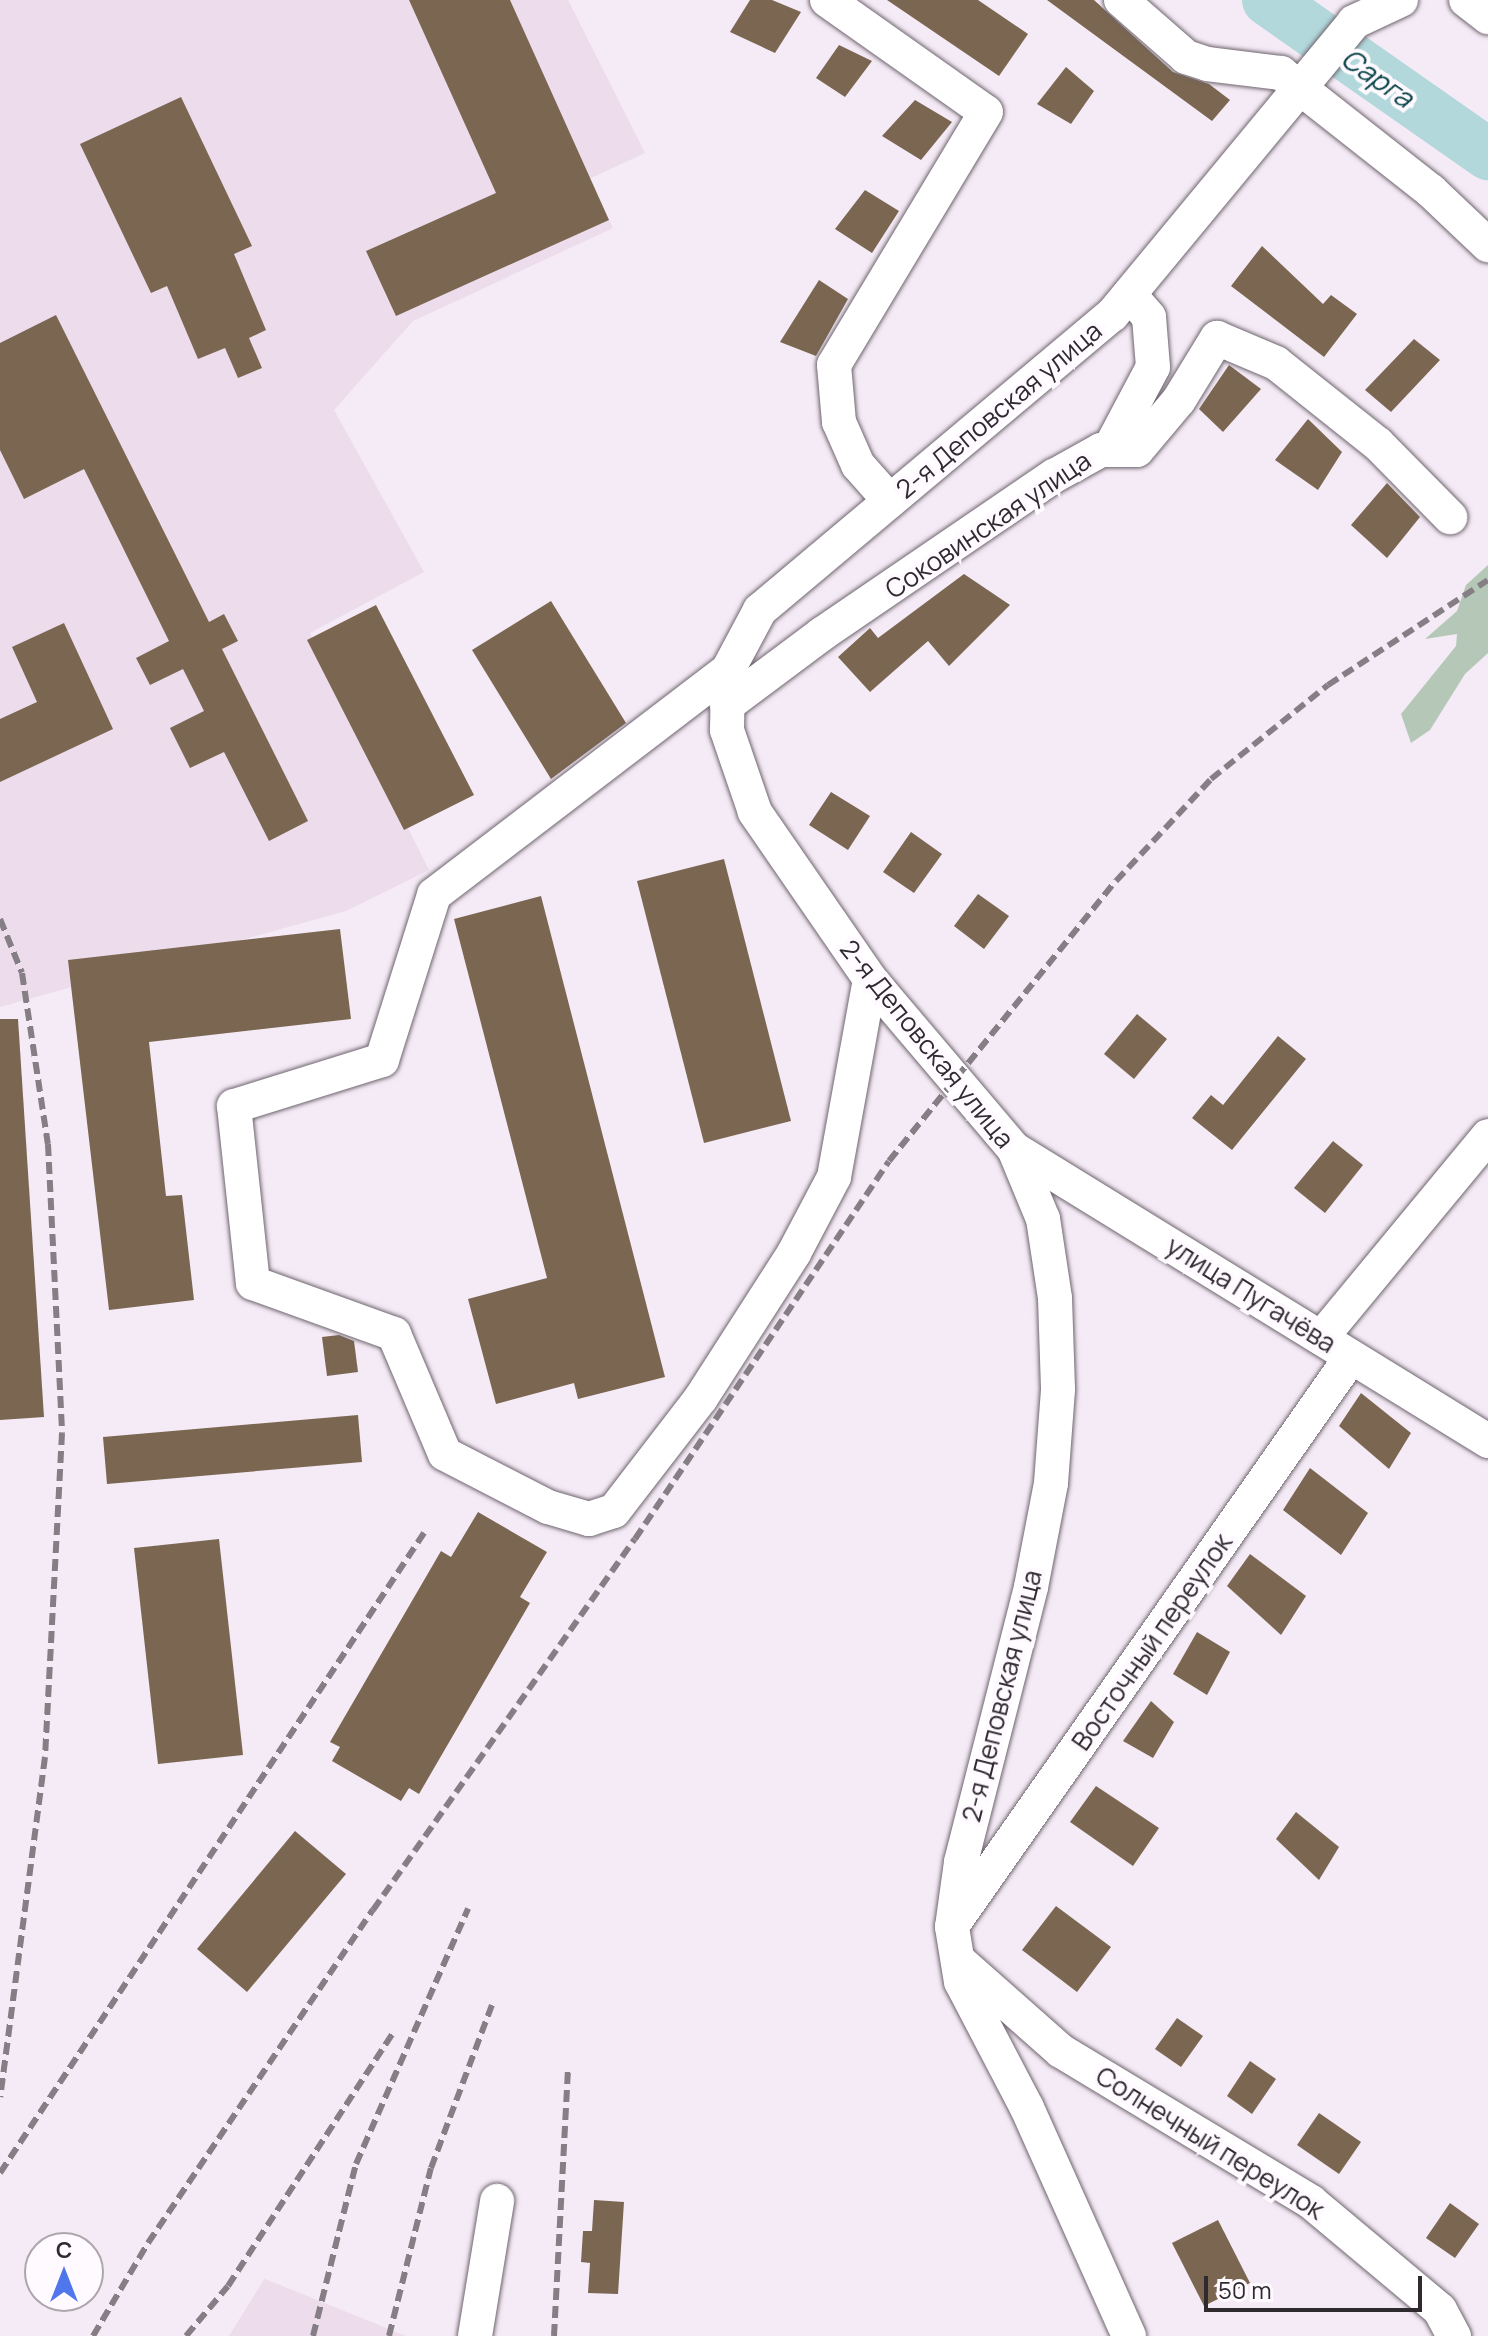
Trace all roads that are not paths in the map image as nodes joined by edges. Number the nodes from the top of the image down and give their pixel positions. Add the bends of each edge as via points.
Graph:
1 (827, 0) edge
2 (1121, 0) edge
3 (1401, 0) edge
4 (1466, 0) edge
5 (1355, 11) edge
6 (1488, 17) edge
7 (1308, 77) junction
8 (1488, 245) edge
9 (1129, 294) junction
10 (1109, 450) junction
11 (890, 501) junction
12 (1450, 517) dead end
13 (728, 670) junction
14 (727, 705) junction
15 (870, 979) junction
16 (1488, 1136) edge
17 (1014, 1149) junction
18 (1321, 1338) junction
19 (1351, 1357) junction
20 (1488, 1441) edge
21 (955, 1943) junction
22 (497, 2201) dead end
23 (475, 2336) edge
24 (1129, 2336) edge
25 (1454, 2336) edge

1 - 11 street via 986,112 834,365 839,422 858,465
2 - 7 street via 1186,57
3 - 5 street
4 - 6 street
5 - 7 street, 2-я Деповская улица
7 - 8 street
7 - 9 street, 2-я Деповская улица
9 - 10 street via 1149,317 1153,367
9 - 11 street, 2-я Деповская улица via 1112,315
10 - 12 street, Соковинская улица via 1137,450 1179,400 1217,338 1276,363 1378,444
10 - 14 street, Соковинская улица via 1054,476 1005,508
11 - 13 street, 2-я Деповская улица via 760,610
13 - 14 street, 2-я Деповская улица
13 - 15 street via 434,895 382,1060 234,1106 253,1283 394,1334 445,1454 548,1507 589,1519 614,1511 701,1398 794,1253 834,1177
14 - 15 street, 2-я Деповская улица via 727,730 755,812
15 - 17 street, 2-я Деповская улица
16 - 18 street
17 - 18 street, улица Пугачёва
17 - 21 street, 2-я Деповская улица via 1043,1219 1055,1298 1058,1389 1051,1483 1031,1587 961,1862
18 - 19 street, улица Пугачёва
19 - 20 street, улица Пугачёва
19 - 21 street, Восточный переулок
21 - 24 street, 2-я Деповская улица via 961,1982 1027,2108
21 - 25 street, Солнечный переулок via 1061,2051 1311,2202 1440,2310
22 - 23 street

